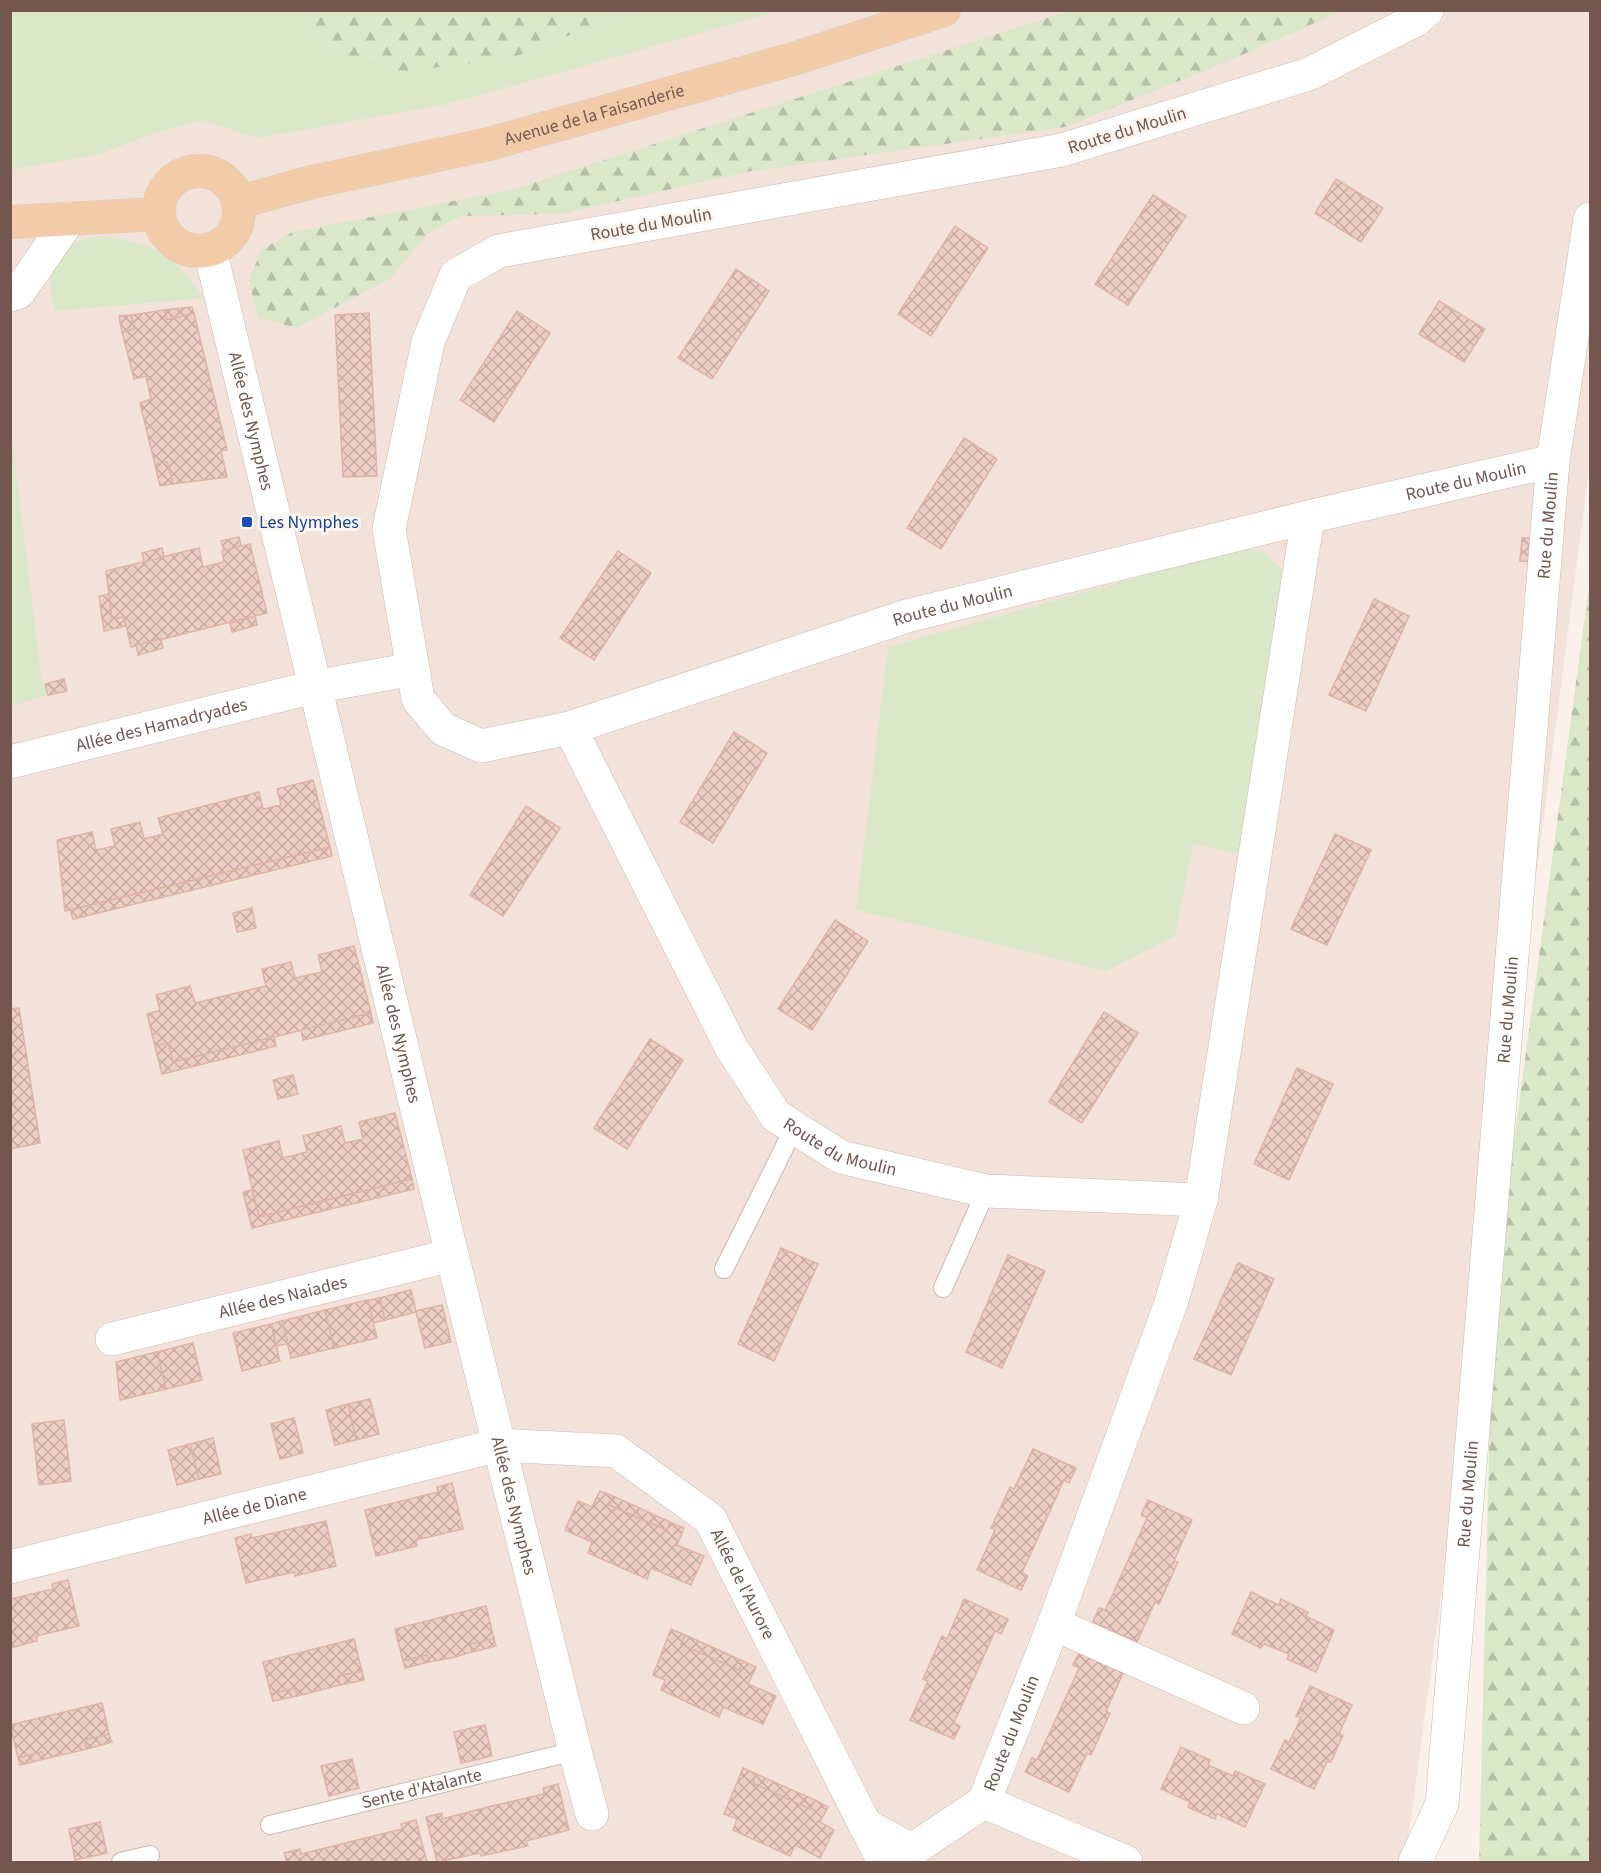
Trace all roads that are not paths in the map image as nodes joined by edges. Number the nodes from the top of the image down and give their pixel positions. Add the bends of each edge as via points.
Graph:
1 (944, 10) edge
2 (1427, 10) edge
3 (239, 202) junction
4 (159, 214) junction
5 (70, 218) junction
6 (1590, 219) edge
7 (10, 222) edge
8 (210, 250) junction
9 (10, 295) edge
10 (1553, 460) junction
11 (1308, 517) junction
12 (413, 669) junction
13 (314, 687) junction
14 (570, 728) junction
15 (10, 762) edge
16 (794, 1128) junction
17 (986, 1191) junction
18 (1201, 1200) junction
19 (452, 1255) junction
20 (724, 1269) dead end
21 (943, 1288) dead end
22 (112, 1339) dead end
23 (499, 1445) junction
24 (10, 1567) edge
25 (1054, 1624) junction
26 (1243, 1708) dead end
27 (574, 1751) junction
28 (984, 1802) junction
29 (592, 1814) dead end
30 (866, 1825) junction
31 (270, 1826) dead end
32 (150, 1855) dead end
33 (121, 1863) edge
34 (884, 1863) edge
35 (1126, 1863) edge
36 (1415, 1863) edge

1 - 3 main road, Avenue de la Faisanderie via 793,59 489,144
2 - 12 street, Route du Moulin via 1416,20 1309,74 1062,150 499,250 456,275 428,342 389,530
3 - 4 main road via 225,180 207,172 187,172 166,188
3 - 8 main road via 240,214 231,237
4 - 5 main road
4 - 8 main road via 167,236 176,244 198,251
5 - 7 main road
5 - 9 street via 19,292
6 - 10 street, Rue du Moulin
8 - 13 street, Allée des Nymphes
10 - 11 street, Route du Moulin
10 - 36 street, Rue du Moulin via 1442,1804
11 - 14 street, Route du Moulin via 907,616
11 - 18 street, Route du Moulin
12 - 13 street, Allée des Hamadryades
12 - 14 street, Route du Moulin via 418,699 443,729 481,746
13 - 15 street, Allée des Hamadryades
13 - 19 street, Allée des Nymphes
14 - 16 street, Route du Moulin via 731,1047 776,1116
16 - 17 street, Route du Moulin via 842,1157
16 - 20 lane
17 - 18 street, Route du Moulin
17 - 21 lane
18 - 25 street, Route du Moulin via 1171,1303
19 - 22 street, Allée des Naiades
19 - 23 street, Allée des Nymphes
23 - 24 street, Allée de Diane
23 - 27 street, Allée des Nymphes
23 - 30 street, Allée de l'Aurore via 616,1450 710,1519
25 - 26 street
25 - 28 street, Route du Moulin
27 - 29 street, Allée des Nymphes
27 - 31 lane, Sente d'Atalante
28 - 30 street via 912,1850
28 - 35 street, Route du Moulin
30 - 34 street, Allée de l'Aurore
32 - 33 lane

